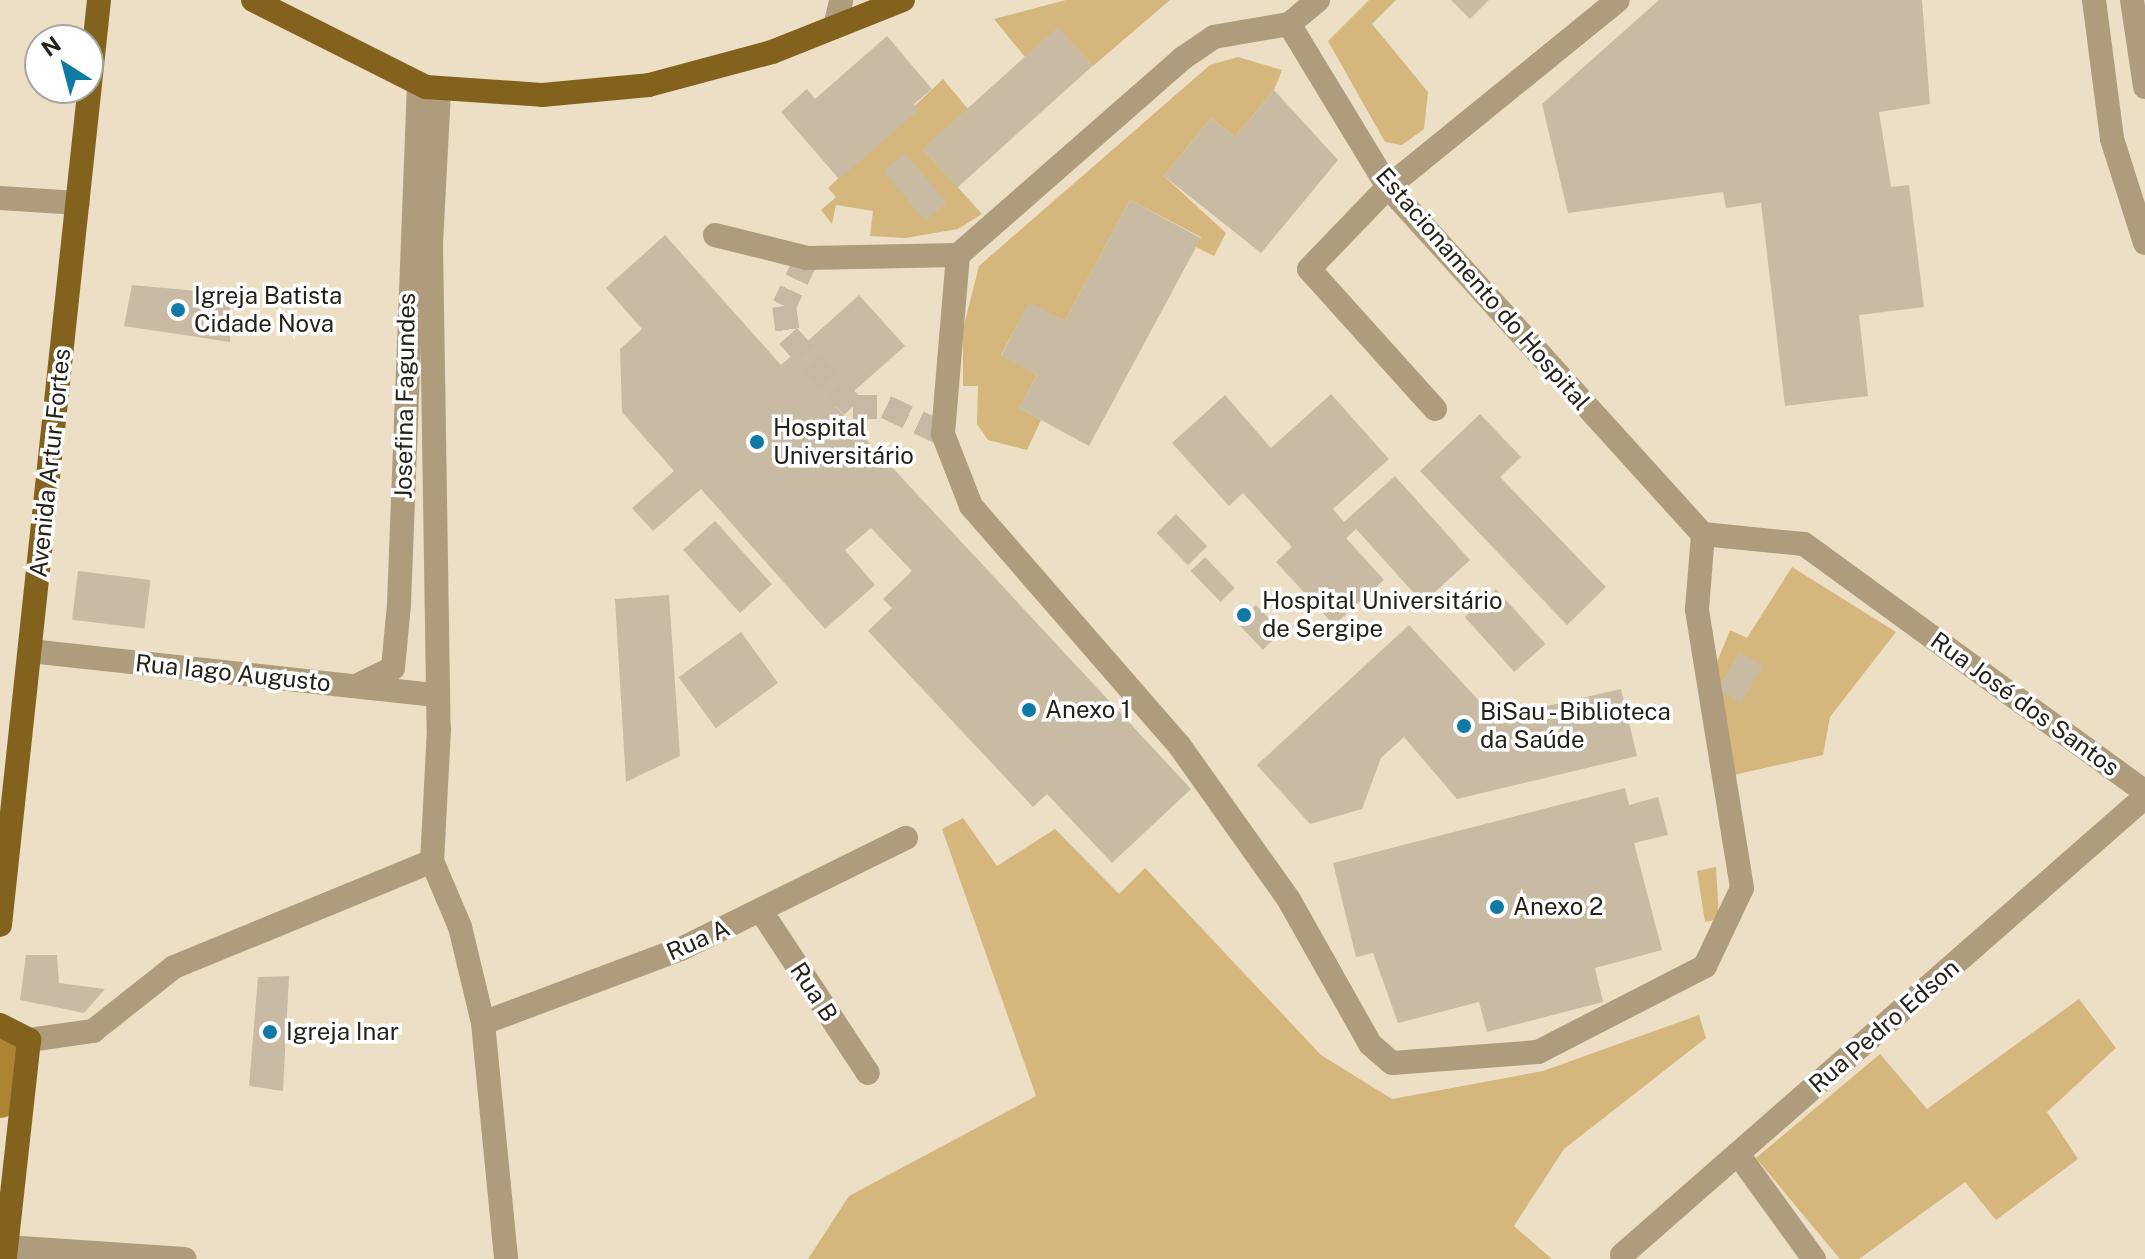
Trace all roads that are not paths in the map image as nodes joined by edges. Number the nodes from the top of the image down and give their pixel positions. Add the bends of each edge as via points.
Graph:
1 (99, 0) edge
2 (253, 0) edge
3 (841, 0) edge
4 (903, 0) edge
5 (1318, 0) edge
6 (1618, 0) edge
7 (2094, 0) edge
8 (2132, 0) edge
9 (1289, 24) junction
10 (835, 27) junction
11 (429, 87) junction
12 (2145, 87) edge
13 (1388, 187) junction
14 (0, 198) edge
15 (78, 203) junction
16 (715, 235) dead end
17 (2145, 243) edge
18 (958, 255) junction
19 (1435, 409) dead end
20 (1703, 534) junction
21 (30, 651) junction
22 (356, 686) junction
23 (436, 695) junction
24 (2145, 794) edge
25 (906, 838) dead end
26 (432, 861) junction
27 (761, 911) junction
28 (0, 925) edge
29 (483, 1023) junction
30 (0, 1025) edge
31 (29, 1040) junction
32 (868, 1073) dead end
33 (1738, 1154) junction
34 (6, 1253) edge
35 (1622, 1255) dead end
36 (185, 1259) edge
37 (506, 1259) edge
38 (1814, 1259) edge

1 - 15 main road, Avenida Artur Fortes
2 - 11 main road
3 - 10 street
4 - 10 main road
5 - 9 street
6 - 13 street
7 - 17 street via 2112,139
8 - 12 street
9 - 13 street, Estacionamento do Hospital
9 - 18 street via 1214,37 1183,58
10 - 11 main road via 649,85 542,95
11 - 22 street, Josefina Fagundes via 393,668
11 - 23 street
13 - 19 street via 1309,269
13 - 20 street, Estacionamento do Hospital
14 - 15 street
15 - 21 main road, Avenida Artur Fortes
16 - 18 street via 807,258
18 - 20 street via 943,434 971,506 1179,745 1289,900 1370,1044 1392,1063 1538,1052 1705,966 1742,888 1697,609
20 - 24 street, Rua José dos Santos via 1804,544
21 - 22 street, Rua Iago Augusto
21 - 28 main road, Avenida Artur Fortes
22 - 23 street, Rua Iago Augusto
23 - 26 street
24 - 33 street, Rua Pedro Edson
25 - 27 street, Rua A
26 - 29 street via 449,892
26 - 31 street via 174,967 93,1031
27 - 29 street, Rua A
27 - 32 street, Rua B
29 - 37 street
30 - 31 main road
31 - 34 main road
33 - 35 street, Rua Pedro Edson
33 - 38 street
34 - 36 street

